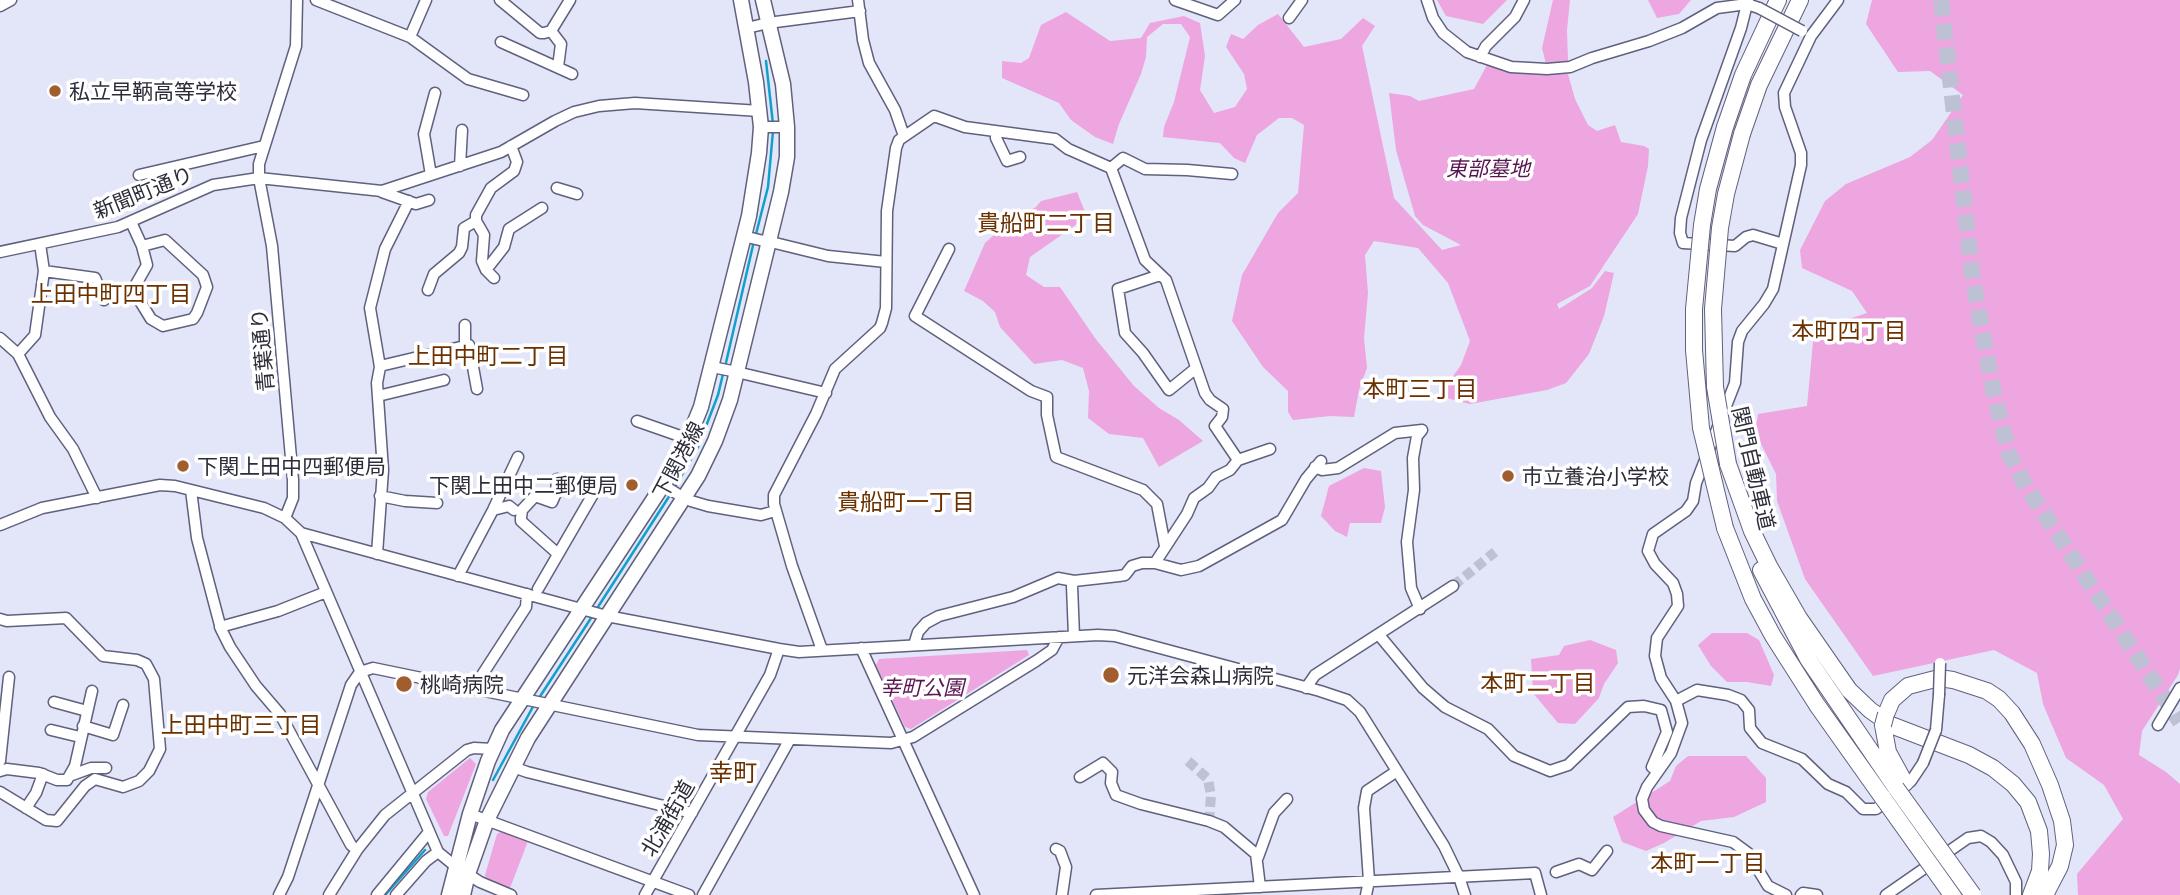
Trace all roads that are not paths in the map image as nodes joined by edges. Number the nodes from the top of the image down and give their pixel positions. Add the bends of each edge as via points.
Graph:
1 (11, 0) edge
2 (297, 0) edge
3 (316, 0) edge
4 (426, 0) edge
5 (570, 0) edge
6 (741, 0) edge
7 (763, 0) edge
8 (1175, 0) edge
9 (1235, 0) edge
10 (1302, 0) edge
11 (1427, 0) edge
12 (1524, 0) edge
13 (1778, 0) edge
14 (1800, 0) edge
15 (1838, 0) edge
16 (506, 2) edge
17 (1747, 2) edge
18 (859, 5) edge
19 (0, 6) edge
20 (1291, 9) edge
21 (768, 23) junction
22 (747, 28) junction
23 (551, 31) junction
24 (1806, 34) junction
25 (410, 37) junction
26 (501, 42) dead end
27 (1480, 57) junction
28 (558, 66) junction
29 (572, 74) dead end
30 (435, 93) dead end
31 (523, 95) dead end
32 (760, 111) junction
33 (773, 127) junction
34 (462, 130) dead end
35 (996, 132) junction
36 (904, 136) junction
37 (264, 146) junction
38 (511, 146) junction
39 (1020, 157) dead end
40 (460, 166) junction
41 (1111, 168) junction
42 (1232, 174) dead end
43 (139, 175) dead end
44 (431, 175) junction
45 (259, 178) junction
46 (557, 188) dead end
47 (382, 191) junction
48 (577, 194) dead end
49 (429, 200) dead end
50 (409, 201) junction
51 (542, 208) dead end
52 (476, 221) junction
53 (131, 222) junction
54 (745, 237) junction
55 (769, 242) junction
56 (40, 244) junction
57 (1783, 244) junction
58 (142, 246) junction
59 (949, 249) dead end
60 (0, 252) edge
61 (886, 262) junction
62 (44, 271) junction
63 (1160, 275) junction
64 (428, 290) dead end
65 (104, 300) dead end
66 (465, 325) dead end
67 (0, 338) edge
68 (465, 346) junction
69 (18, 354) junction
70 (380, 366) junction
71 (715, 367) junction
72 (1195, 369) junction
73 (737, 372) junction
74 (444, 380) dead end
75 (477, 389) dead end
76 (825, 393) junction
77 (378, 397) junction
78 (637, 421) dead end
79 (680, 436) dead end
80 (1270, 449) dead end
81 (518, 457) dead end
82 (1238, 460) junction
83 (1728, 464) junction
84 (557, 479) dead end
85 (596, 489) dead end
86 (191, 490) junction
87 (677, 493) junction
88 (380, 496) junction
89 (97, 498) junction
90 (436, 503) dead end
91 (494, 510) junction
92 (514, 510) dead end
93 (775, 510) junction
94 (285, 518) junction
95 (0, 525) edge
96 (301, 533) junction
97 (1165, 547) junction
98 (377, 554) junction
99 (558, 554) junction
100 (1155, 563) junction
101 (458, 576) junction
102 (1074, 581) junction
103 (1453, 586) tunnel mouth
104 (538, 589) dead end
105 (326, 592) junction
106 (527, 594) junction
107 (1420, 609) junction
108 (595, 613) junction
109 (0, 619) edge
110 (220, 627) junction
111 (1379, 635) junction
112 (1074, 636) junction
113 (1059, 637) junction
114 (914, 645) junction
115 (779, 649) junction
116 (862, 649) junction
117 (822, 650) junction
118 (1940, 663) dead end
119 (360, 671) junction
120 (9, 677) dead end
121 (1306, 688) junction
122 (2180, 688) edge
123 (473, 689) junction
124 (92, 691) dead end
125 (526, 699) junction
126 (1675, 701) junction
127 (54, 702) dead end
128 (547, 704) junction
129 (123, 705) dead end
130 (87, 711) junction
131 (2158, 725) dead end
132 (51, 730) dead end
133 (82, 732) junction
134 (736, 736) junction
135 (790, 739) junction
136 (903, 741) junction
137 (493, 749) junction
138 (0, 761) edge
139 (513, 767) junction
140 (106, 768) dead end
141 (0, 770) edge
142 (1397, 771) junction
143 (1657, 771) junction
144 (43, 774) junction
145 (72, 775) junction
146 (1080, 777) dead end
147 (318, 785) junction
148 (1895, 790) junction
149 (0, 792) edge
150 (412, 794) junction
151 (1287, 799) dead end
152 (26, 808) junction
153 (692, 813) junction
154 (470, 814) junction
155 (487, 820) junction
156 (429, 832) junction
157 (1056, 849) dead end
158 (356, 850) junction
159 (1607, 851) dead end
160 (438, 852) junction
161 (1258, 857) junction
162 (461, 870) junction
163 (1556, 872) dead end
164 (1459, 877) junction
165 (1369, 881) junction
166 (653, 882) junction
167 (1260, 887) junction
168 (1972, 893) edge
169 (279, 895) edge
170 (329, 895) edge
171 (377, 895) edge
172 (396, 895) edge
173 (449, 895) edge
174 (463, 895) edge
175 (511, 895) edge
176 (645, 895) edge
177 (689, 895) edge
178 (703, 895) edge
179 (974, 895) edge
180 (1062, 895) edge
181 (1096, 895) edge
182 (1366, 895) edge
183 (1465, 895) edge
184 (1541, 895) edge
185 (1786, 895) edge
186 (1801, 895) edge
187 (1817, 895) edge
188 (1886, 895) edge
189 (1952, 895) edge
190 (2016, 895) edge
191 (2031, 895) edge
192 (2045, 895) edge

1 - 19 street
2 - 37 street, 青葉通り via 291,69
3 - 25 street
4 - 25 street
5 - 23 street
6 - 22 main road, 下関港線
7 - 21 main road, 下関港線
8 - 9 street via 1218,15
10 - 20 street
11 - 27 street via 1447,37
12 - 27 street
13 - 148 highway, 関門自動車道, bridge via 1725,127 1702,225 1694,309 1701,428 1725,528 1773,636 1816,705
14 - 83 highway, 関門自動車道, bridge via 1759,85 1724,205 1713,309 1715,387
15 - 24 street
16 - 23 street via 540,33
17 - 24 street, bridge
17 - 27 street via 1717,8 1671,32 1570,67 1511,67
17 - 57 street via 1701,140 1680,233 1683,243 1735,246 1753,235
18 - 21 street
18 - 36 street via 869,63
21 - 22 street
21 - 33 main road, 下関港線 via 781,73
22 - 32 main road, 下関港線
23 - 28 street via 561,44
24 - 57 street via 1784,93 1801,153
25 - 31 street via 468,79
26 - 28 street
28 - 29 street
30 - 44 street via 424,134
32 - 33 main road, 下関港線
32 - 38 street via 612,104 574,112
33 - 54 main road, 下関港線
33 - 55 main road, 下関港線 via 785,169
34 - 40 street
35 - 36 street via 934,116
35 - 39 street via 1007,161
35 - 41 street via 1055,139
36 - 61 street via 896,148 890,183
37 - 43 street
37 - 45 street, 青葉通り
38 - 40 street
38 - 52 street via 517,162 514,171 491,188
40 - 44 street
41 - 42 street via 1123,158 1145,169
41 - 63 street via 1144,260
44 - 47 street
45 - 47 street, 新聞町通り
45 - 53 street, 新聞町通り via 214,185
45 - 94 street, 青葉通り via 272,246 293,480 293,498
46 - 48 street
47 - 50 street
49 - 50 street
50 - 70 street via 385,249 370,302
51 - 52 street via 509,229 490,274 482,261 484,235
52 - 64 street via 464,228 459,253 435,274
53 - 56 street, 新聞町通り
53 - 58 street
54 - 55 street
54 - 71 main road, 下関港線
55 - 61 street via 828,256
55 - 73 main road, 下関港線
56 - 60 street, 新聞町通り
56 - 62 street
57 - 126 street via 1773,289 1738,342 1735,383 1693,501 1681,516 1657,531 1648,551 1677,594 1676,613 1660,631 1654,650 1661,678
58 - 58 street via 165,240 203,275 207,287 192,318 163,326 151,319 135,293 147,265
59 - 97 street via 915,316 1047,397 1056,457 1143,490 1157,505
61 - 76 street via 886,308 880,328 840,363
62 - 65 street via 95,278
62 - 69 street via 35,335
63 - 72 street via 1166,280
63 - 72 street via 1118,289 1125,333 1168,390
66 - 68 street
67 - 69 street
68 - 70 street
68 - 75 street via 469,345
69 - 89 street
70 - 77 street
71 - 73 street
71 - 87 main road, 下関港線 via 688,439
72 - 82 street via 1210,400 1223,409 1214,426
73 - 76 street
73 - 87 main road, 下関港線 via 715,441
74 - 77 street
76 - 93 street via 778,484
77 - 88 street
78 - 79 street
80 - 82 street
81 - 91 street
82 - 97 street via 1195,498
83 - 148 highway, 関門自動車道 via 1748,536 1770,589 1822,680
83 - 191 highway via 1769,566 1849,690 1891,725 1993,768 2028,802 2039,831 2041,855
84 - 99 street via 552,502 535,496 522,510 521,521
85 - 99 street
86 - 89 street via 160,485
86 - 94 street via 264,508
86 - 110 street via 197,538
87 - 93 street via 708,506 761,515
87 - 108 main road, 下関港線
87 - 108 main road, 下関港線
88 - 90 street
88 - 98 street
89 - 95 street via 42,508
91 - 92 street via 509,506
91 - 101 street
93 - 117 street
94 - 96 street
96 - 98 street
96 - 105 street
97 - 100 street
98 - 101 street
99 - 104 street
100 - 102 street via 1132,566 1125,575
100 - 107 street via 1181,570 1199,566 1282,520 1318,464 1322,470 1338,468 1395,433 1422,430 1413,458 1414,490 1406,542 1411,588
101 - 106 street
102 - 112 street
102 - 114 street via 1058,578 1013,597 939,616 921,628
103 - 107 street
105 - 110 street
105 - 119 street
106 - 108 street
106 - 123 street via 526,607
107 - 111 street
108 - 115 street
108 - 125 main road, 下関港線
108 - 128 main road, 下関港線
109 - 152 street via 66,618 103,656 146,664 154,680 160,749 149,771 123,787 95,779 57,821
110 - 147 street via 256,687 280,714
111 - 121 street via 1315,676
111 - 143 street via 1445,707 1488,729 1514,756 1550,771 1569,765 1628,707 1661,710 1667,732 1652,767
112 - 113 street
112 - 121 street via 1130,638
113 - 114 street
113 - 136 street via 1052,650 1036,661
114 - 116 street
115 - 117 street
115 - 134 street, 北浦街道
116 - 117 street
116 - 136 street
118 - 126 street, bridge via 1936,730 1923,763 1911,781 1876,808 1863,809 1802,759 1762,743 1753,733 1749,710 1741,700 1698,690
119 - 123 street via 373,668
119 - 147 street via 351,685
119 - 150 street
120 - 138 street
121 - 142 street via 1354,704
122 - 131 street
123 - 125 street
124 - 130 street
125 - 128 street
125 - 137 main road, 下関港線
126 - 143 street via 1682,729 1663,768
127 - 130 street
128 - 134 street via 698,735
128 - 139 main road, 下関港線
129 - 133 street via 113,735
130 - 133 street
132 - 133 street
133 - 145 street
134 - 135 street
134 - 153 street, 北浦街道
135 - 136 street
135 - 178 street
136 - 179 street
137 - 150 street via 467,750
137 - 154 main road, 下関港線
139 - 153 street
139 - 155 main road, 下関港線
140 - 145 street
141 - 144 street
142 - 164 street
142 - 165 street via 1367,791
143 - 185 street via 1642,801 1653,822 1733,842 1748,853 1768,886
144 - 145 street via 62,780
144 - 152 street
146 - 161 street via 1103,762 1112,772 1116,795 1219,825
147 - 158 street
147 - 169 street
148 - 168 highway, bridge via 1953,857
148 - 189 highway, 関門自動車道, bridge
148 - 192 highway via 1884,720 1892,700 1908,686 1939,678 1987,691 1999,699 2032,744 2062,821 2065,845
149 - 152 street
150 - 156 street
150 - 158 street via 379,822
151 - 161 street via 1274,813
153 - 166 street, 北浦街道
154 - 155 street
154 - 162 main road, 下関港線
155 - 162 main road, 下関港線
155 - 166 street
156 - 160 street
156 - 171 street
157 - 180 street via 1066,867
158 - 170 street
159 - 163 street via 1592,870 1579,864
160 - 162 street
160 - 172 street
161 - 167 street
162 - 173 main road, 下関港線
162 - 174 main road, 下関港線
162 - 175 street
164 - 165 street
164 - 183 street
164 - 184 street via 1535,873
165 - 167 street
165 - 182 street
166 - 176 street, 北浦街道
166 - 177 street
167 - 181 street
186 - 187 street
188 - 190 street via 1975,836 1989,840 2003,855 2016,882

